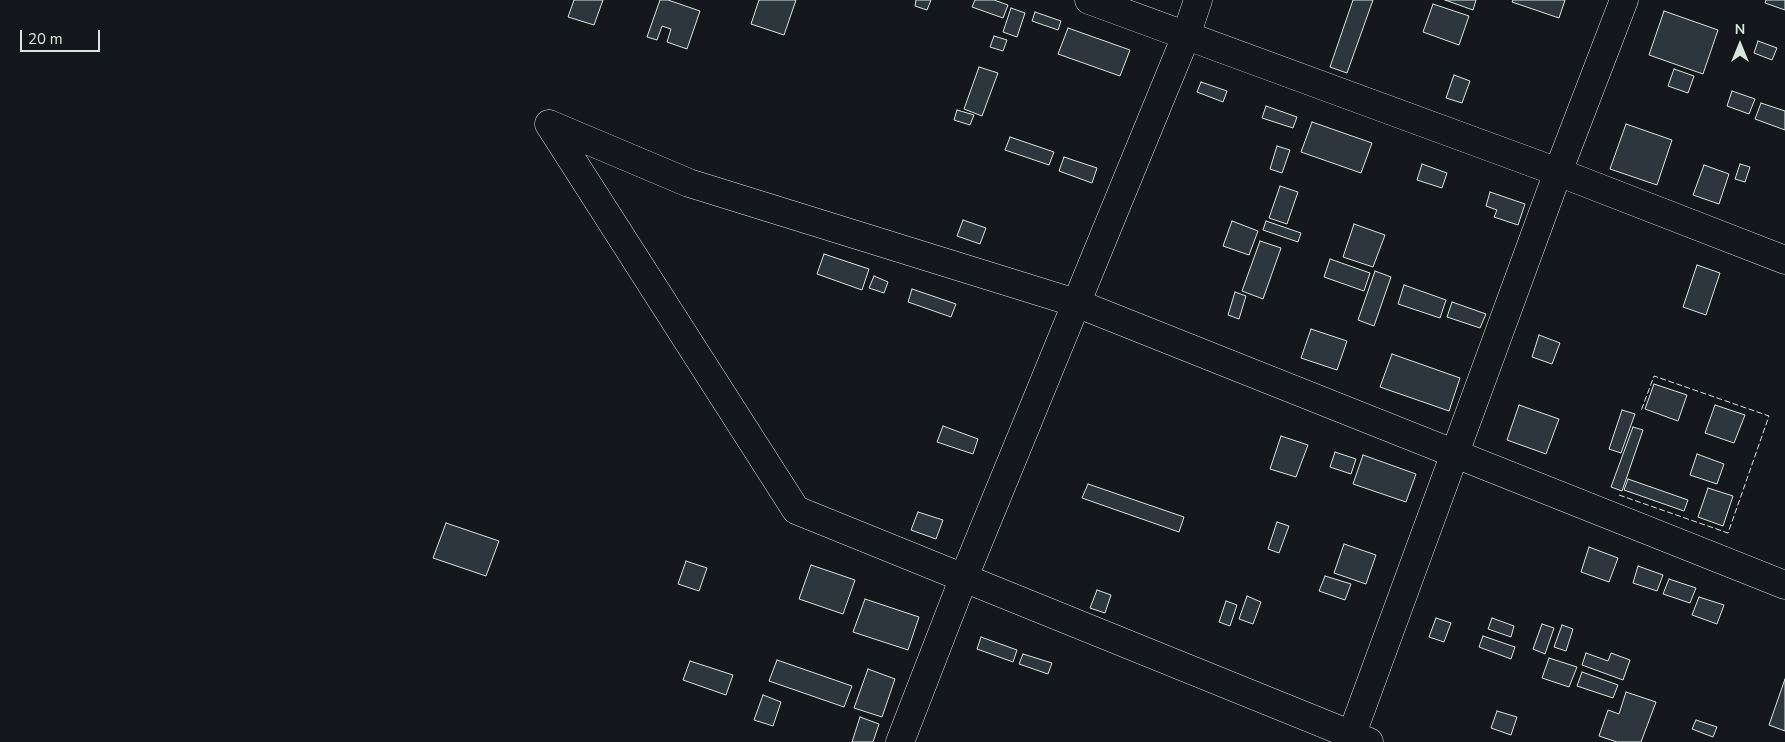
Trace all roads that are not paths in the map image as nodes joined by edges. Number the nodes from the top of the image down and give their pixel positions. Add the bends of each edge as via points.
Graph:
1 (1089, 0) edge
2 (1198, 0) edge
3 (1624, 0) edge
4 (1186, 36) junction
5 (1558, 172) junction
6 (1785, 260) edge
7 (1076, 303) junction
8 (1455, 454) junction
9 (964, 577) junction
10 (1785, 585) edge
11 (1357, 740) edge
12 (900, 742) edge

1 - 4 street
2 - 4 street
3 - 5 street
4 - 5 street
4 - 7 street
5 - 6 street
5 - 8 street
7 - 8 street
7 - 9 street
7 - 9 street via 689,183 548,124 796,510
8 - 10 street
8 - 11 street
9 - 11 street
9 - 12 street

